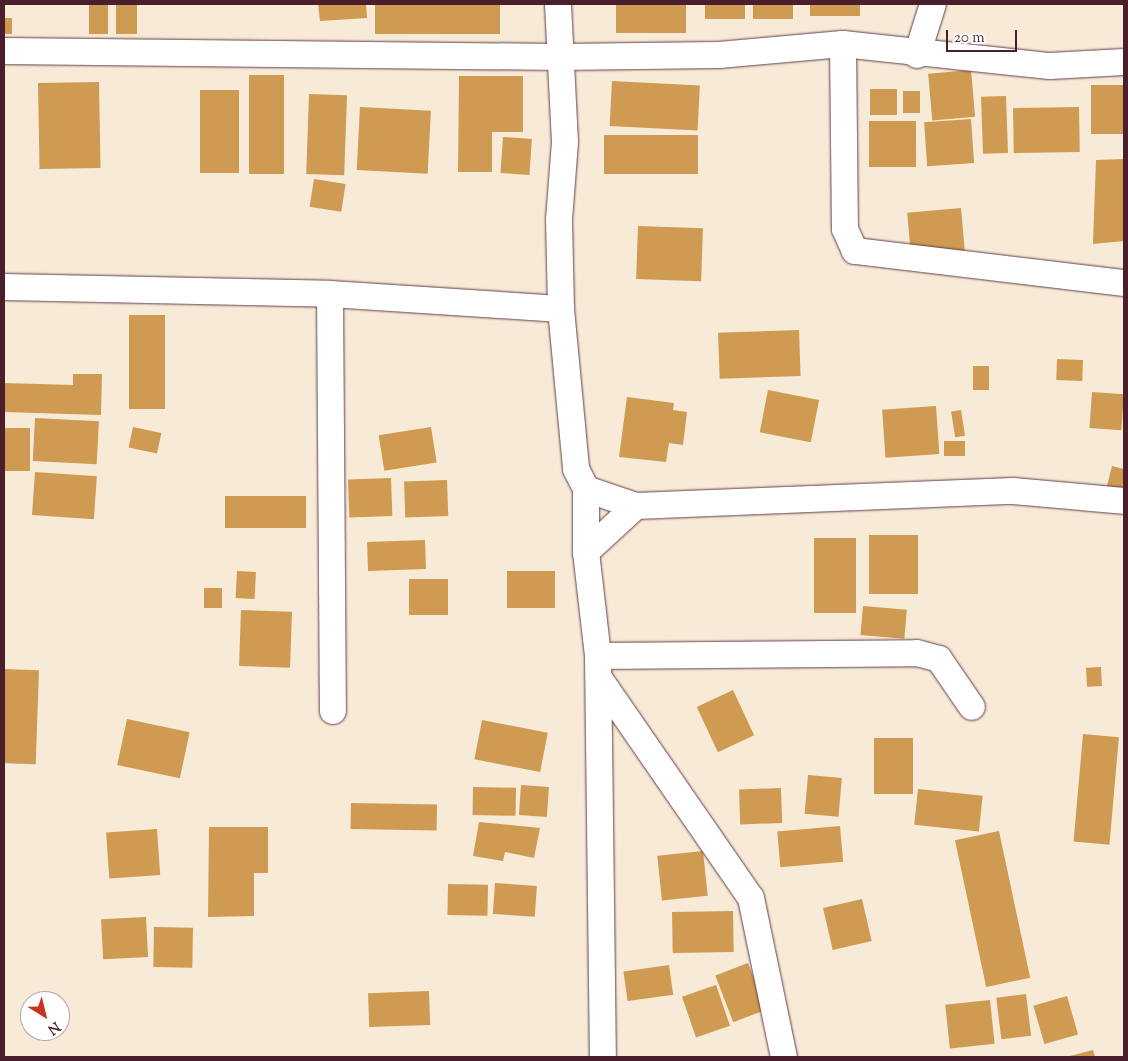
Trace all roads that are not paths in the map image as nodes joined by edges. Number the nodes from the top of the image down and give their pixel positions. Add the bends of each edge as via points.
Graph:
1 (558, 4) edge
2 (933, 4) edge
3 (843, 44) junction
4 (4, 51) edge
5 (916, 54) junction
6 (560, 57) junction
7 (1124, 62) edge
8 (1124, 283) edge
9 (4, 287) edge
10 (330, 294) junction
11 (561, 310) junction
12 (586, 489) junction
13 (1124, 501) edge
14 (636, 506) junction
15 (586, 552) junction
16 (599, 667) junction
17 (972, 707) dead end
18 (333, 711) dead end
19 (603, 1057) edge
20 (784, 1057) edge

1 - 6 street
2 - 5 street
3 - 5 street
3 - 6 street via 719,55
3 - 8 street via 845,229 856,251
4 - 6 street
5 - 7 street via 1050,66
6 - 11 street via 565,142 559,220
9 - 10 street
10 - 11 street
10 - 18 street
11 - 12 street via 576,469
12 - 14 street
12 - 15 street
13 - 14 street via 1013,491
14 - 15 street
15 - 16 street
16 - 17 street via 917,653 940,659
16 - 19 street
16 - 20 street via 751,898

